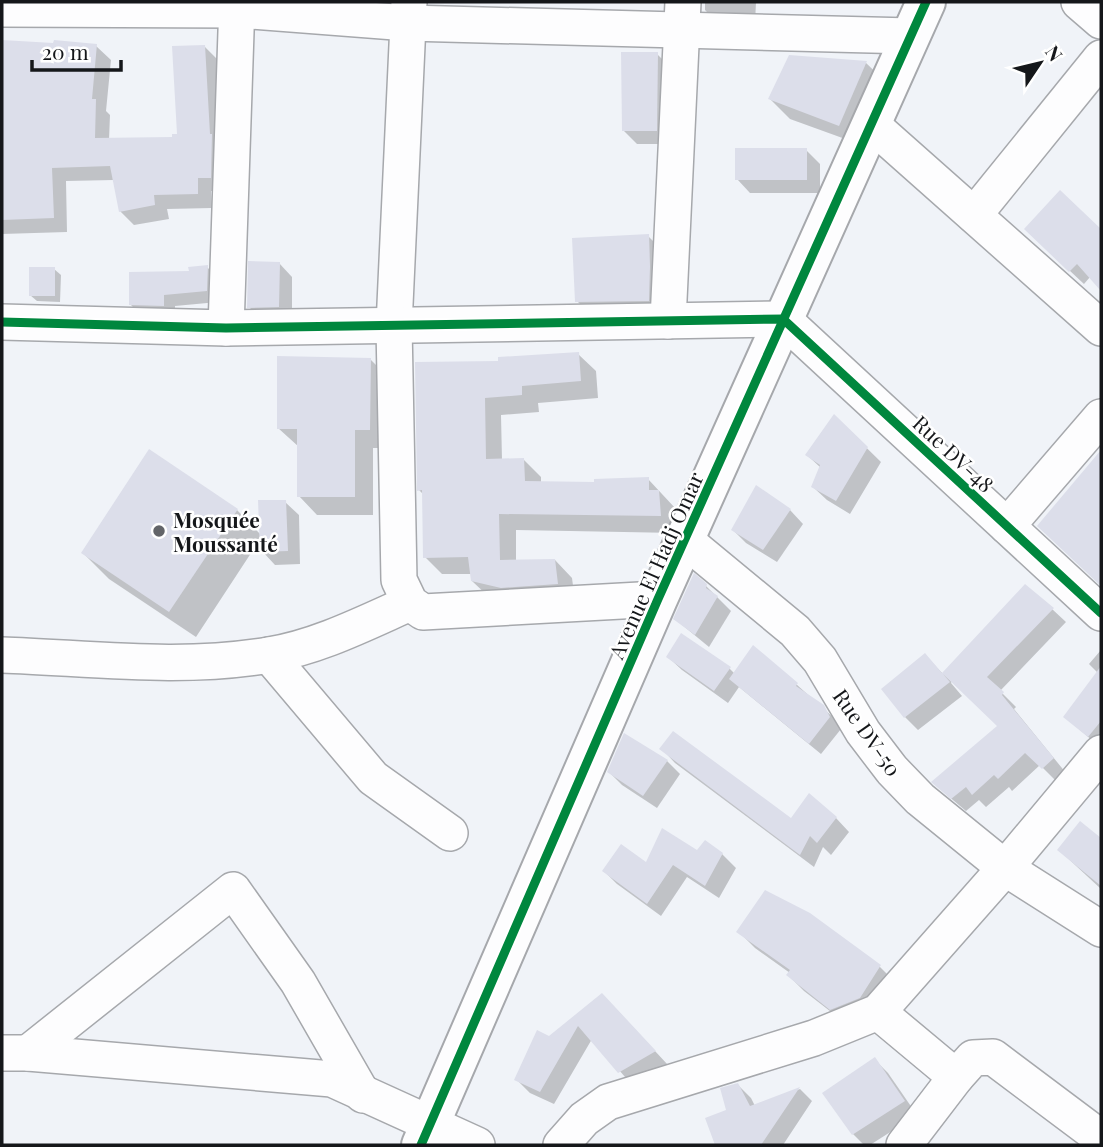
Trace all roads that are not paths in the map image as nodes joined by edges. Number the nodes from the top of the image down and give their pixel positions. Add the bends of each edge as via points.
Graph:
1 (926, 2) edge
2 (1079, 2) edge
3 (237, 6) edge
4 (2, 9) edge
5 (409, 13) edge
6 (682, 16) edge
7 (1101, 22) edge
8 (911, 36) junction
9 (1101, 58) edge
10 (871, 124) junction
11 (974, 215) junction
12 (783, 319) junction
13 (668, 321) junction
14 (2, 322) edge
15 (394, 326) junction
16 (226, 328) junction
17 (1101, 328) edge
18 (1101, 416) edge
19 (1007, 527) junction
20 (686, 541) junction
21 (658, 599) junction
22 (410, 603) junction
23 (1101, 613) edge
24 (2, 655) edge
25 (269, 655) junction
26 (1101, 753) edge
27 (450, 833) dead end
28 (1005, 868) junction
29 (1101, 929) edge
30 (878, 1012) junction
31 (15, 1053) edge
32 (956, 1077) junction
33 (363, 1095) junction
34 (426, 1134) edge
35 (1101, 1138) edge
36 (477, 1145) edge
37 (561, 1145) edge
38 (904, 1145) edge

1 - 8 street, Avenue El Hadj Omar
2 - 7 street
3 - 4 street
3 - 5 street
3 - 16 street
5 - 6 street
5 - 15 street
6 - 8 street
6 - 13 street
8 - 10 street, Avenue El Hadj Omar
9 - 11 street
10 - 11 street
10 - 12 street, Avenue El Hadj Omar
11 - 17 street
12 - 13 street
12 - 19 street, Rue DV-48
12 - 20 street, Avenue El Hadj Omar
13 - 15 street
14 - 16 street
15 - 16 street
15 - 22 street via 399,580
18 - 19 street
19 - 23 street, Rue DV-48
20 - 21 street, Avenue El Hadj Omar
20 - 28 street, Rue DV-50 via 794,631 820,660 892,770 920,799
21 - 22 street via 423,612
21 - 34 street, Avenue El Hadj Omar
22 - 25 street via 307,645
24 - 25 street via 172,663
25 - 27 street via 373,778
26 - 28 street
28 - 29 street, Rue DV-50
28 - 30 street
30 - 32 street
30 - 37 street via 814,1038 608,1102 584,1119
31 - 33 street via 332,1079
31 - 33 street via 233,890 298,982
32 - 35 street via 973,1058 993,1057
32 - 38 street
33 - 34 street
34 - 36 street

